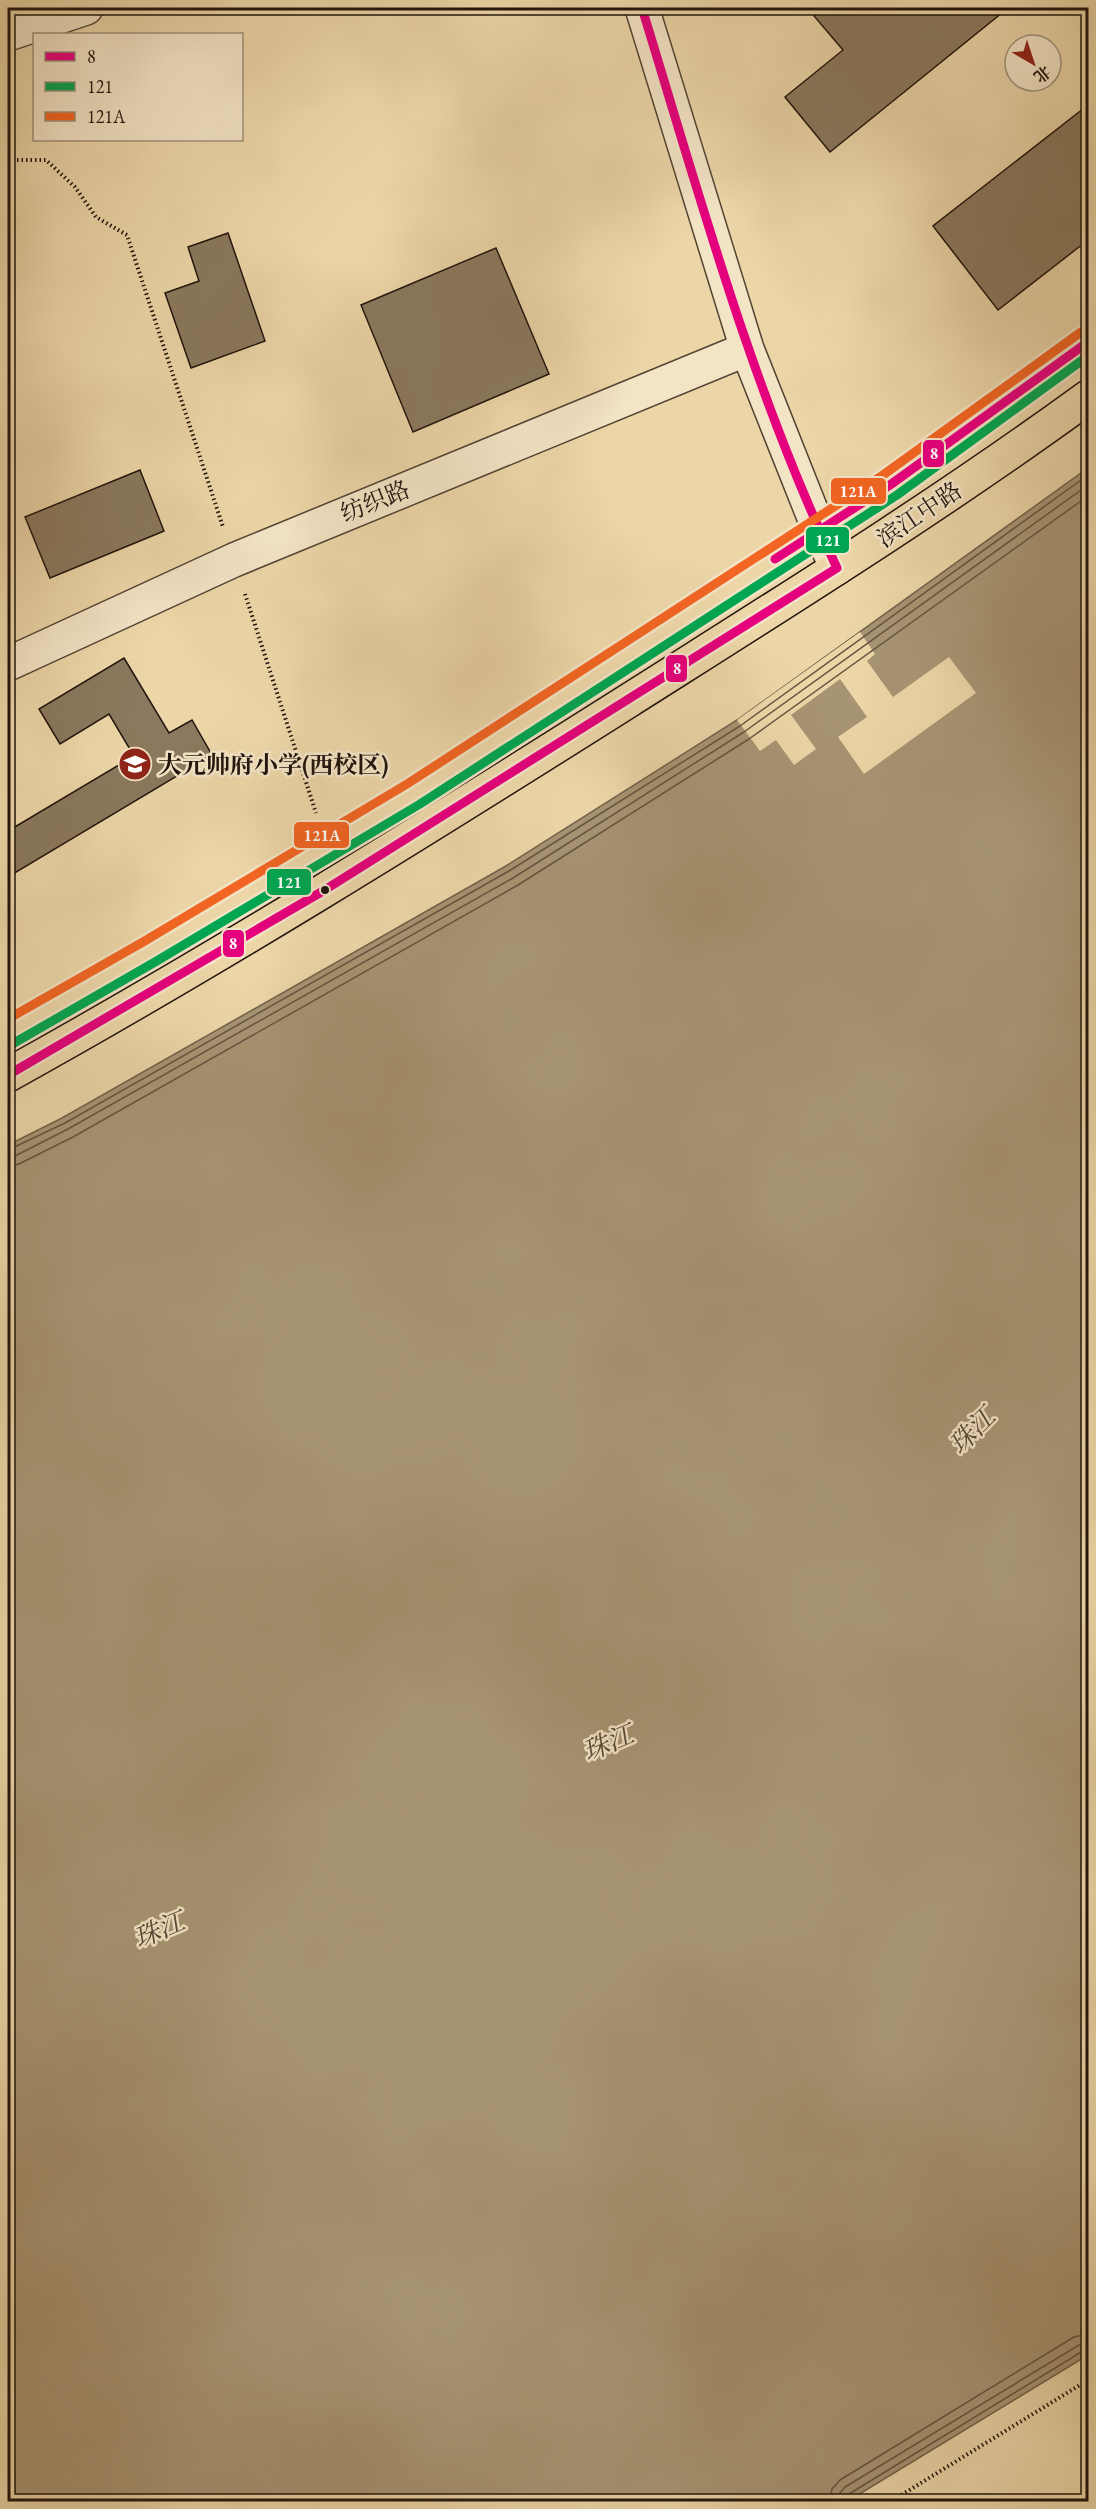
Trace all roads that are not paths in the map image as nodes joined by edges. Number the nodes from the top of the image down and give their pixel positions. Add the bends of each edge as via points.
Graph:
1 (86, 8) edge
2 (642, 8) edge
3 (8, 34) edge
4 (1089, 342) edge
5 (747, 349) junction
6 (1089, 397) edge
7 (819, 530) junction
8 (837, 568) junction
9 (8, 664) edge
10 (8, 1033) edge
11 (8, 1075) edge

1 - 3 street
2 - 5 street
4 - 7 main road, 滨江中路 via 890,485
5 - 7 street
5 - 9 street, 纺织路 via 234,560
6 - 8 main road, 滨江中路
7 - 8 street
7 - 10 main road, 滨江中路 via 413,794
8 - 11 main road, 滨江中路 via 388,853

